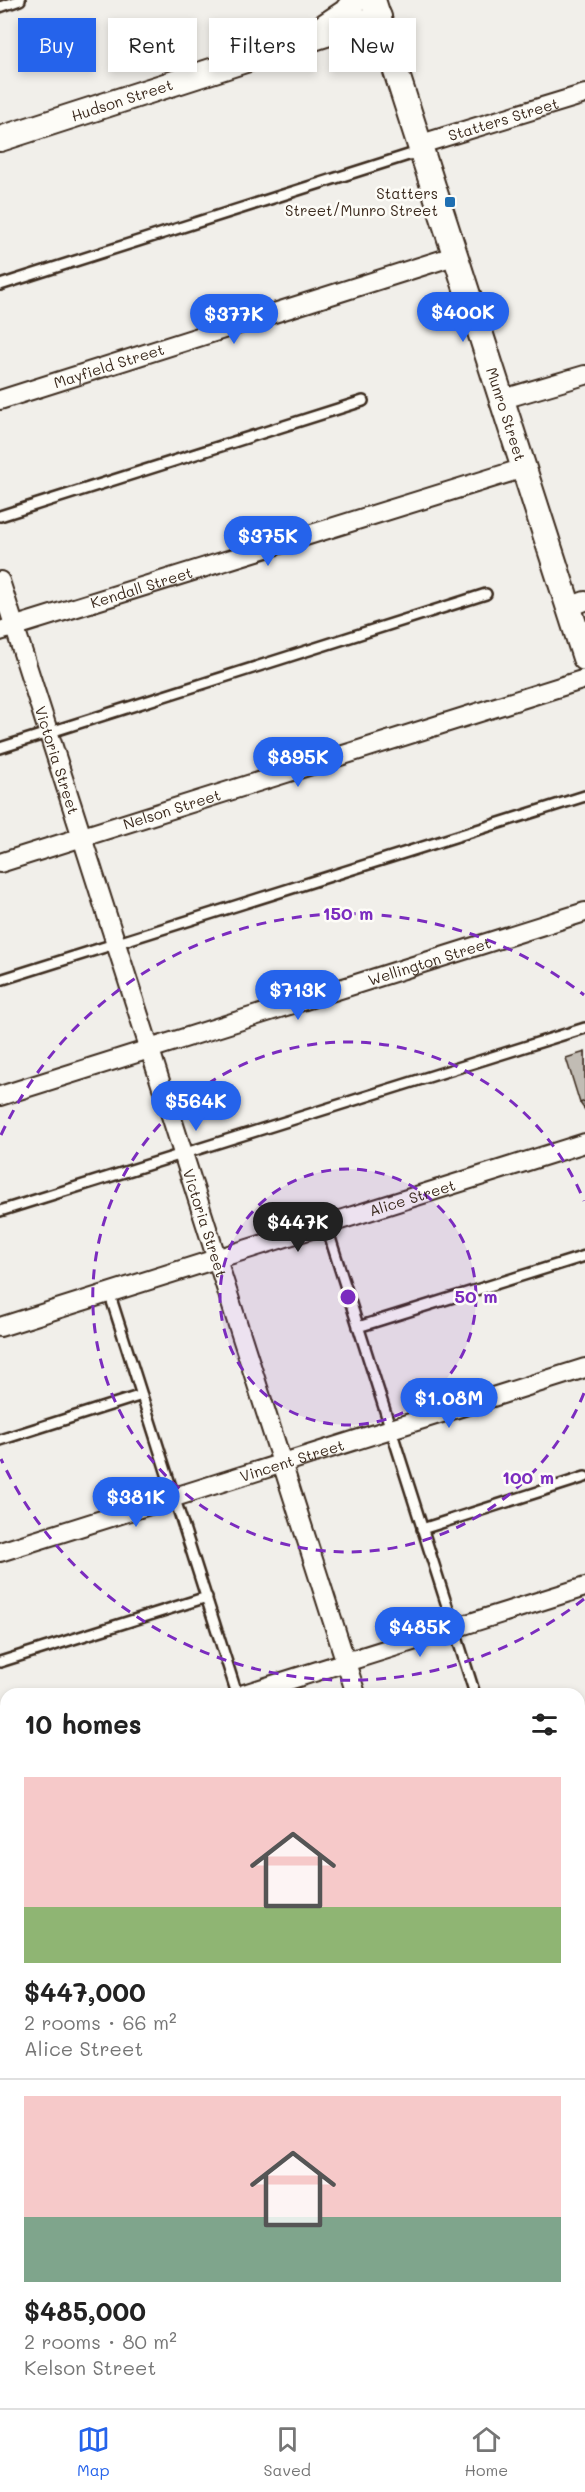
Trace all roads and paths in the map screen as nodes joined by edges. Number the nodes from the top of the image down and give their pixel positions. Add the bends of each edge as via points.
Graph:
1 (20, 0) edge
2 (355, 0) edge
3 (0, 7) edge
4 (376, 8) edge
5 (317, 32) edge
6 (317, 35) edge
7 (209, 72) edge
8 (585, 94) edge
9 (0, 139) edge
10 (422, 147) junction
11 (457, 255) junction
12 (0, 285) edge
13 (585, 375) edge
14 (502, 399) junction
15 (0, 400) edge
16 (363, 401) dead end
17 (524, 468) junction
18 (0, 516) edge
19 (0, 581) edge
20 (486, 594) dead end
21 (577, 604) edge
22 (7, 629) edge
23 (585, 658) edge
24 (585, 679) edge
25 (49, 732) junction
26 (0, 748) edge
27 (585, 796) edge
28 (82, 837) junction
29 (0, 863) edge
30 (585, 912) edge
31 (116, 943) junction
32 (0, 980) edge
33 (585, 1028) edge
34 (150, 1049) junction
35 (0, 1096) edge
36 (585, 1143) edge
37 (184, 1153) junction
38 (0, 1211) edge
39 (326, 1225) junction
40 (585, 1256) edge
41 (216, 1260) junction
42 (109, 1292) junction
43 (0, 1327) edge
44 (358, 1327) junction
45 (585, 1368) edge
46 (142, 1395) junction
47 (391, 1429) junction
48 (0, 1440) edge
49 (283, 1463) junction
50 (585, 1477) edge
51 (174, 1497) junction
52 (422, 1529) junction
53 (0, 1552) edge
54 (585, 1587) edge
55 (207, 1597) junction
56 (454, 1629) junction
57 (0, 1662) edge
58 (346, 1663) junction
59 (235, 1688) edge
60 (264, 1688) edge
61 (354, 1688) edge
62 (473, 1688) edge

1 - 3 lane
2 - 5 street via 346,12
4 - 6 street, Hudson Street
4 - 10 street, Munro Street
7 - 9 street, Hudson Street
8 - 10 street, Statters Street
10 - 11 street, Munro Street
10 - 12 lane
11 - 14 street, Munro Street
11 - 15 street, Mayfield Street
13 - 14 street
14 - 17 street, Munro Street
16 - 18 lane
17 - 21 street, Munro Street
17 - 22 street, Kendall Street
19 - 22 street, Victoria Street
20 - 25 lane
21 - 23 street, Munro Street
22 - 25 street, Victoria Street
24 - 28 street, Nelson Street
25 - 26 lane
25 - 28 street, Victoria Street
27 - 31 lane
28 - 29 street, Nelson Street
28 - 31 street, Victoria Street
30 - 34 street, Wellington Street
31 - 32 lane
31 - 34 street, Victoria Street
33 - 37 lane
34 - 35 street, Wellington Street
34 - 37 street, Victoria Street
36 - 39 street, Alice Street
37 - 38 lane
37 - 41 street, Victoria Street
39 - 41 street, Alice Street
39 - 44 lane
40 - 44 lane
41 - 42 street, Alice Street
41 - 49 street, Victoria Street
42 - 43 street, Alice Street
42 - 46 lane
44 - 47 lane
45 - 47 street, Vincent Street
46 - 48 lane
46 - 51 lane
47 - 49 street, Vincent Street
47 - 52 lane
49 - 51 street, Vincent Street
49 - 58 street, Victoria Street
50 - 52 lane
51 - 53 street, Vincent Street
51 - 55 lane
52 - 56 lane
54 - 56 street
55 - 57 lane
55 - 59 lane
56 - 58 street
56 - 62 lane
58 - 60 street
58 - 61 street, Victoria Street

